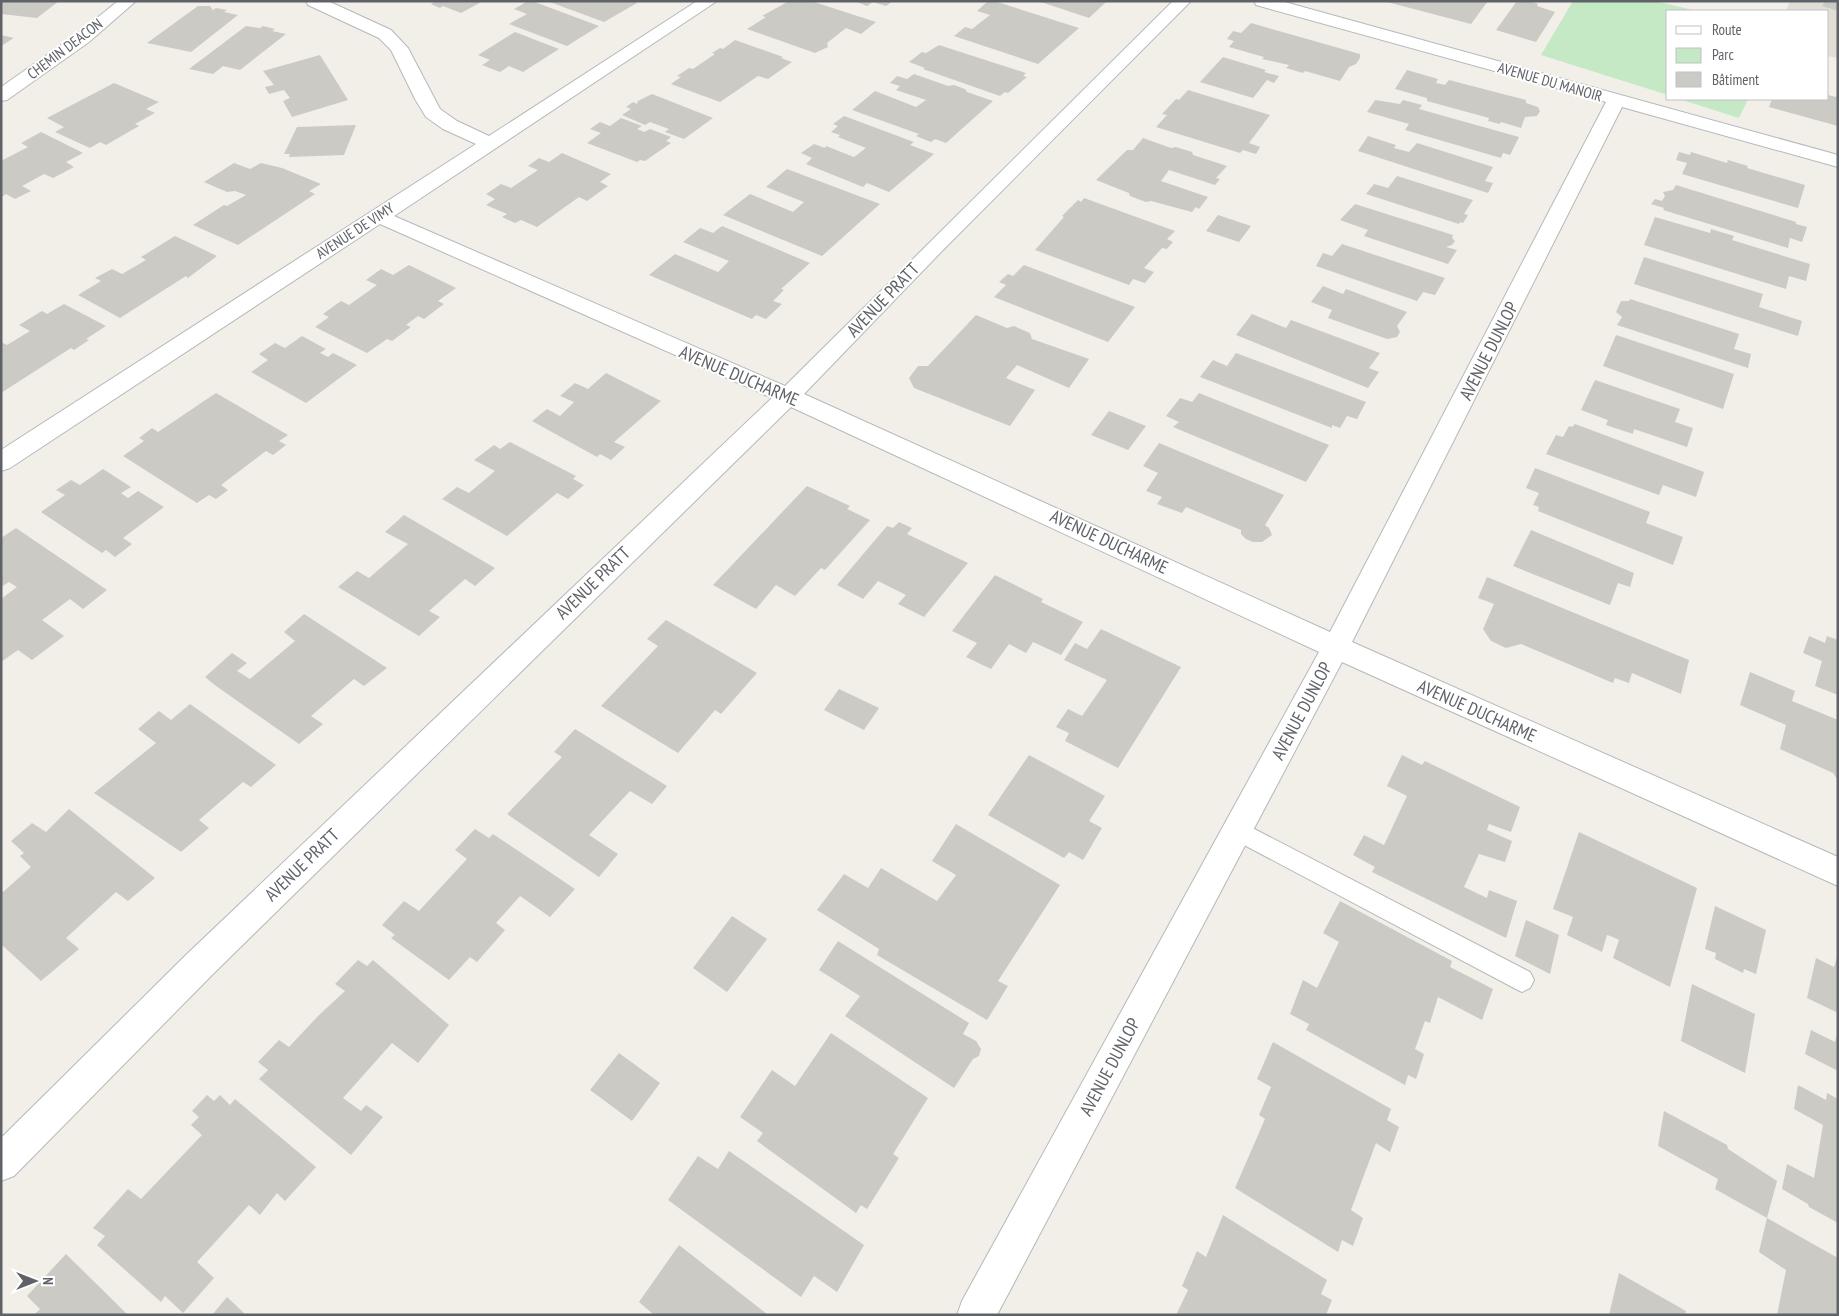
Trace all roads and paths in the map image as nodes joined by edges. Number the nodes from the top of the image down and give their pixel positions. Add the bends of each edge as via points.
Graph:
1 (128, 1) edge
2 (314, 1) edge
3 (709, 1) edge
4 (1183, 1) edge
5 (1262, 1) edge
6 (1, 96) edge
7 (1616, 101) junction
8 (490, 143) junction
9 (1838, 161) edge
10 (378, 216) junction
11 (788, 396) junction
12 (1, 462) edge
13 (1336, 647) junction
14 (1237, 830) junction
15 (1838, 872) edge
16 (1522, 980) dead end
17 (1, 1163) edge
18 (976, 1315) edge

1 - 6 street, CHEMIN DEACON via 83,38
2 - 8 street via 385,34 399,48 433,113 450,125
3 - 8 street, AVENUE DE VIMY
4 - 11 street, AVENUE PRATT
5 - 7 street, AVENUE DU MANOIR
7 - 9 street, AVENUE DU MANOIR
7 - 13 street, AVENUE DUNLOP
8 - 10 street, AVENUE DE VIMY
10 - 11 street, AVENUE DUCHARME
10 - 12 street, AVENUE DE VIMY
11 - 13 street, AVENUE DUCHARME
11 - 17 street, AVENUE PRATT via 235,930
13 - 14 street, AVENUE DUNLOP
13 - 15 street, AVENUE DUCHARME
14 - 16 lane
14 - 18 street, AVENUE DUNLOP

